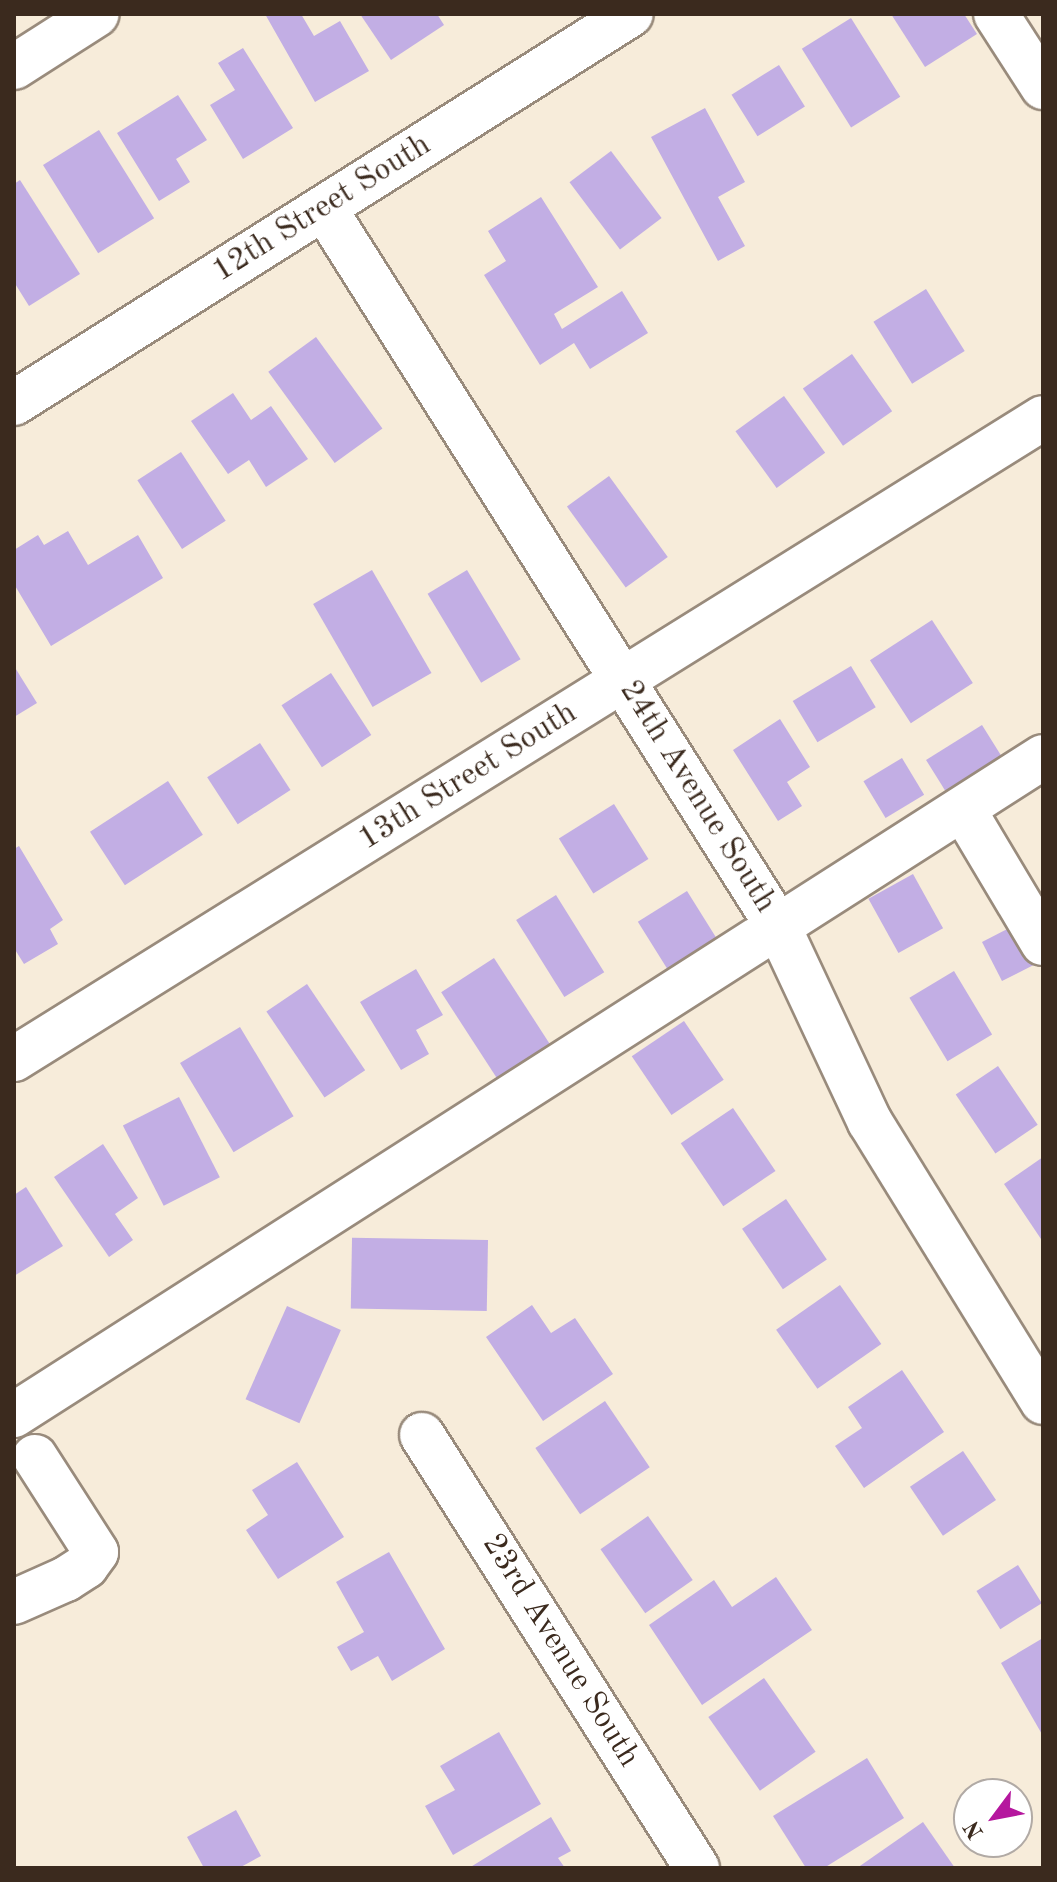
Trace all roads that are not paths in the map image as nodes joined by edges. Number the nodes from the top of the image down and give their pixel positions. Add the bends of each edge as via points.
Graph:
1 (97, 14) edge
2 (631, 14) edge
3 (996, 14) edge
4 (14, 67) edge
5 (1043, 87) edge
6 (324, 208) junction
7 (14, 403) edge
8 (1043, 418) edge
9 (623, 680) junction
10 (1043, 757) edge
11 (963, 809) junction
12 (779, 928) junction
13 (1043, 943) edge
14 (14, 1059) edge
15 (1043, 1402) edge
16 (14, 1415) edge
17 (422, 1435) dead end
18 (35, 1457) dead end
19 (14, 1602) edge
20 (697, 1868) edge

1 - 4 street
2 - 6 street, 12th Street South
3 - 5 street
6 - 7 street, 12th Street South
6 - 9 street, 24th Avenue South
8 - 9 street, 13th Street South
9 - 12 street, 24th Avenue South
9 - 14 street, 13th Street South
10 - 11 street
11 - 12 street
11 - 13 street
12 - 15 street, 24th Avenue South via 870,1122
12 - 16 street
17 - 20 street, 23rd Avenue South
18 - 19 street via 96,1552 66,1579

